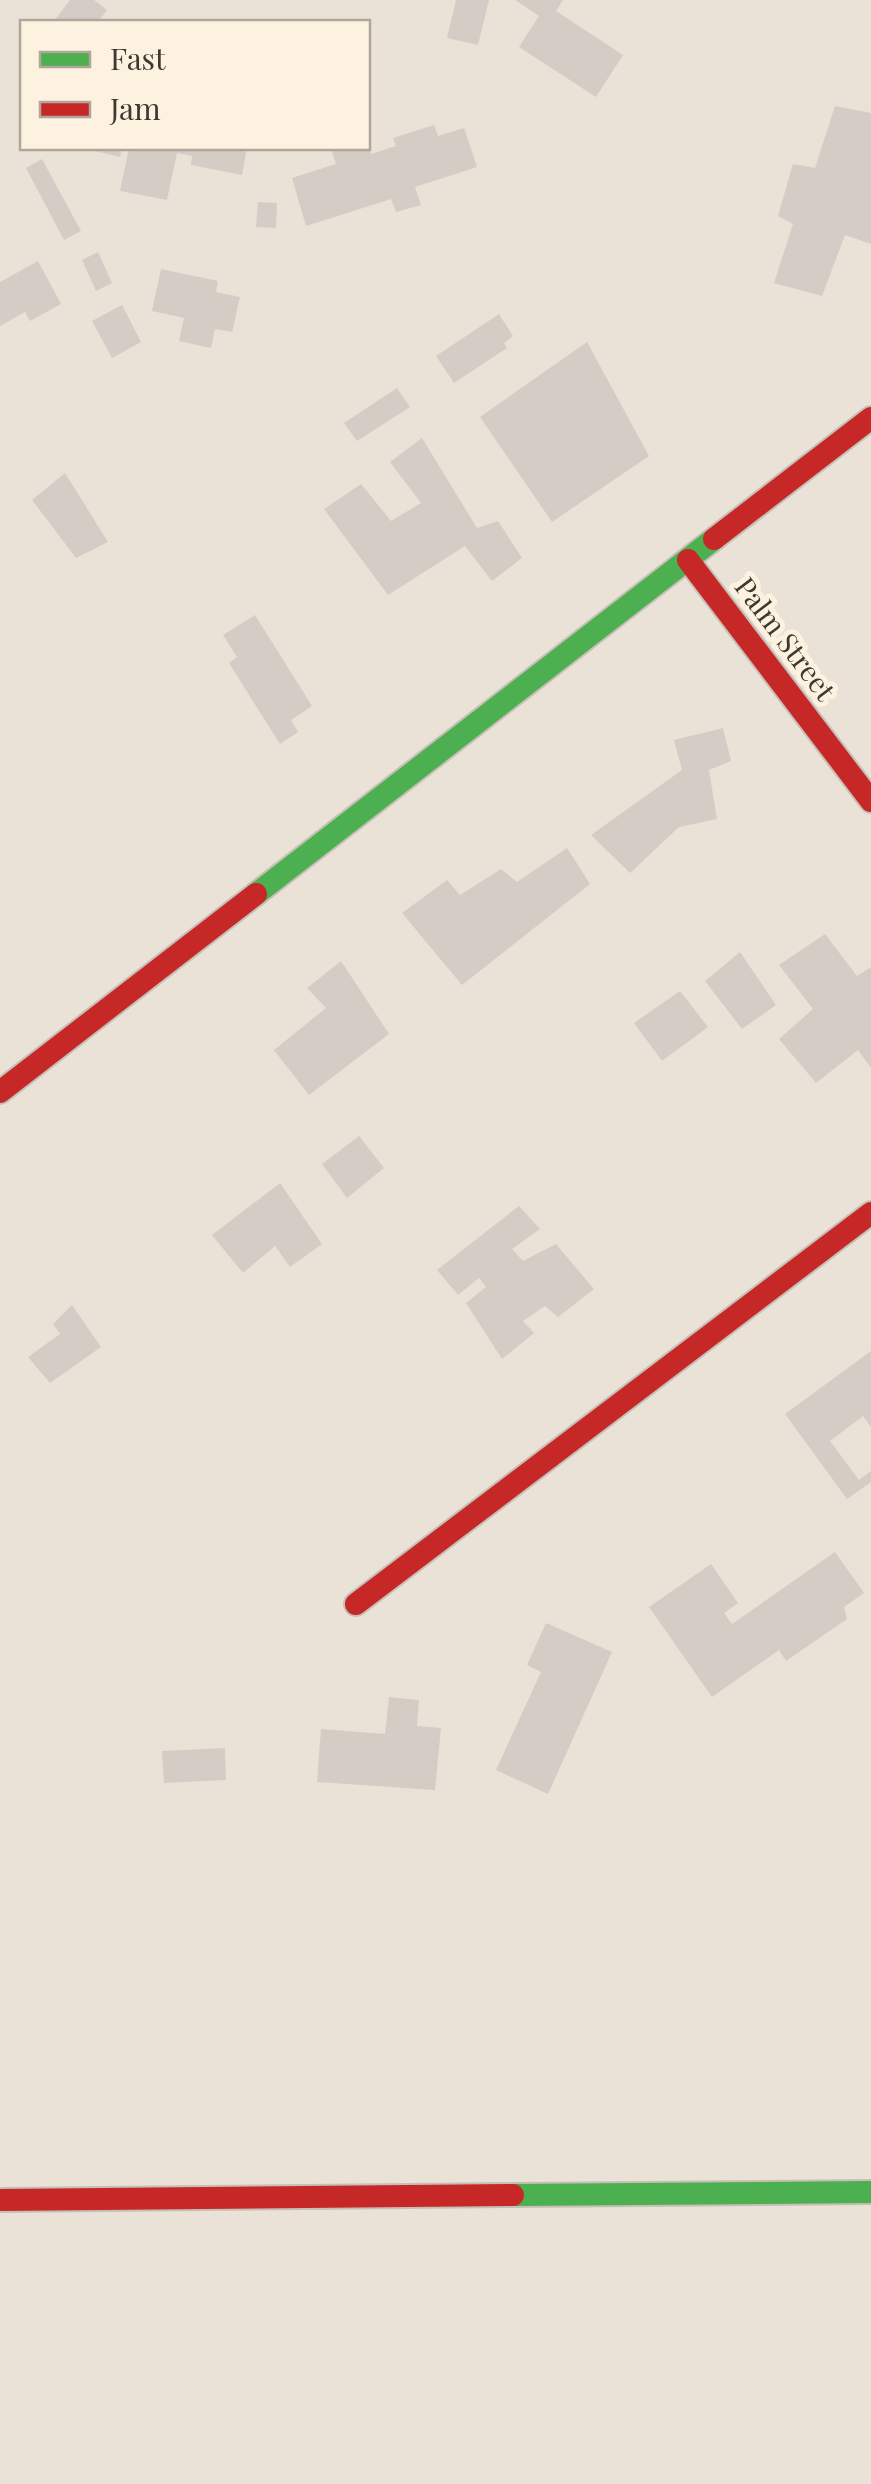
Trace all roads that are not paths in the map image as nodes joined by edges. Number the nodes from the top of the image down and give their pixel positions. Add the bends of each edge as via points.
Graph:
1 (871, 418) edge
2 (688, 560) junction
3 (871, 801) edge
4 (0, 1092) edge
5 (871, 1212) edge
6 (356, 1604) dead end
7 (871, 2192) edge
8 (0, 2200) edge

1 - 2 street
2 - 3 street, Palm Street
2 - 4 street
5 - 6 street
7 - 8 street

